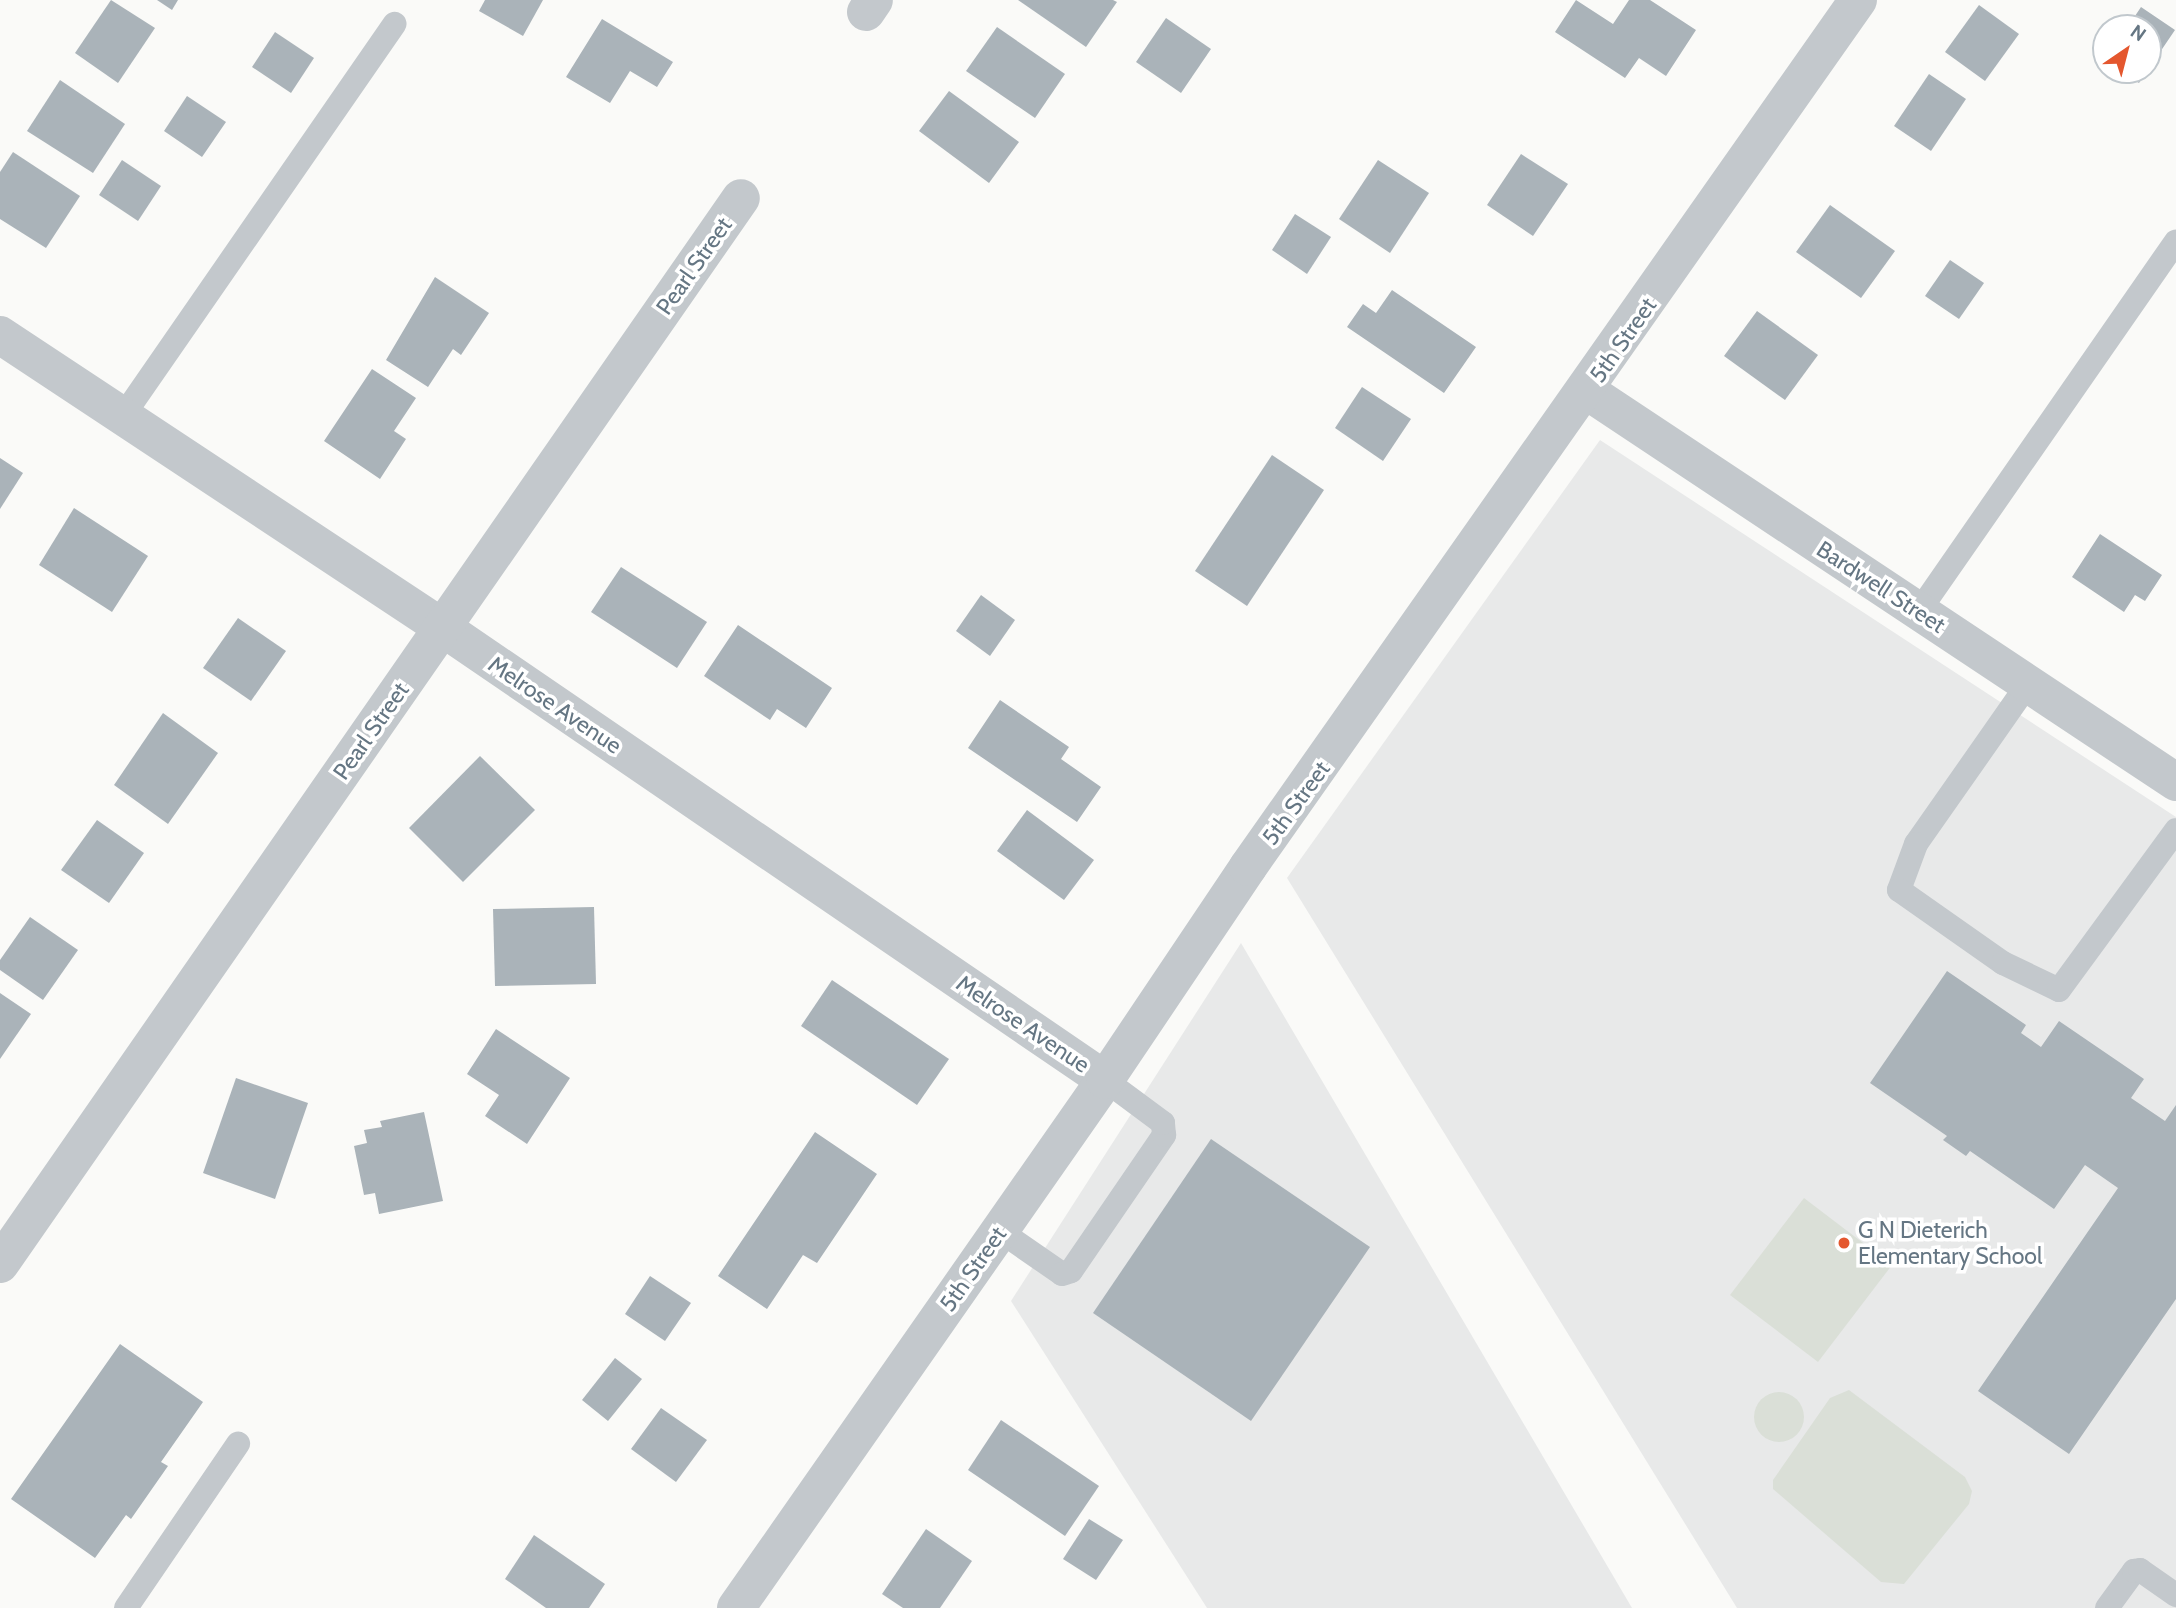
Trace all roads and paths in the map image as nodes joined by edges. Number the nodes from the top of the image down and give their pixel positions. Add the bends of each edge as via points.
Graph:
1 (1858, 0) edge
2 (394, 24) dead end
3 (741, 198) dead end
4 (2176, 241) edge
5 (0, 335) edge
6 (1587, 391) junction
7 (123, 416) junction
8 (1919, 611) junction
9 (443, 628) junction
10 (2028, 684) junction
11 (2176, 782) edge
12 (2176, 830) edge
13 (1105, 1080) junction
14 (1000, 1231) junction
15 (0, 1264) edge
16 (238, 1444) dead end
17 (2176, 1595) edge
18 (126, 1608) edge
19 (736, 1608) edge
20 (2107, 1608) edge

1 - 6 street, 5th Street
2 - 7 lane
3 - 9 street, Pearl Street
4 - 8 lane
5 - 7 street, Melrose Avenue
6 - 8 street, Bardwell Street
6 - 13 street, 5th Street via 1248,867
7 - 9 street, Melrose Avenue
8 - 10 street, Bardwell Street
9 - 13 street, Melrose Avenue
9 - 15 street, Pearl Street
10 - 11 street, Bardwell Street
10 - 12 lane via 1916,844 1899,890 2004,963 2059,990
13 - 14 street, 5th Street
13 - 14 lane via 1163,1123 1164,1135 1071,1272 1062,1273
14 - 19 street, 5th Street
16 - 18 lane
17 - 20 lane via 2140,1570 2134,1571

